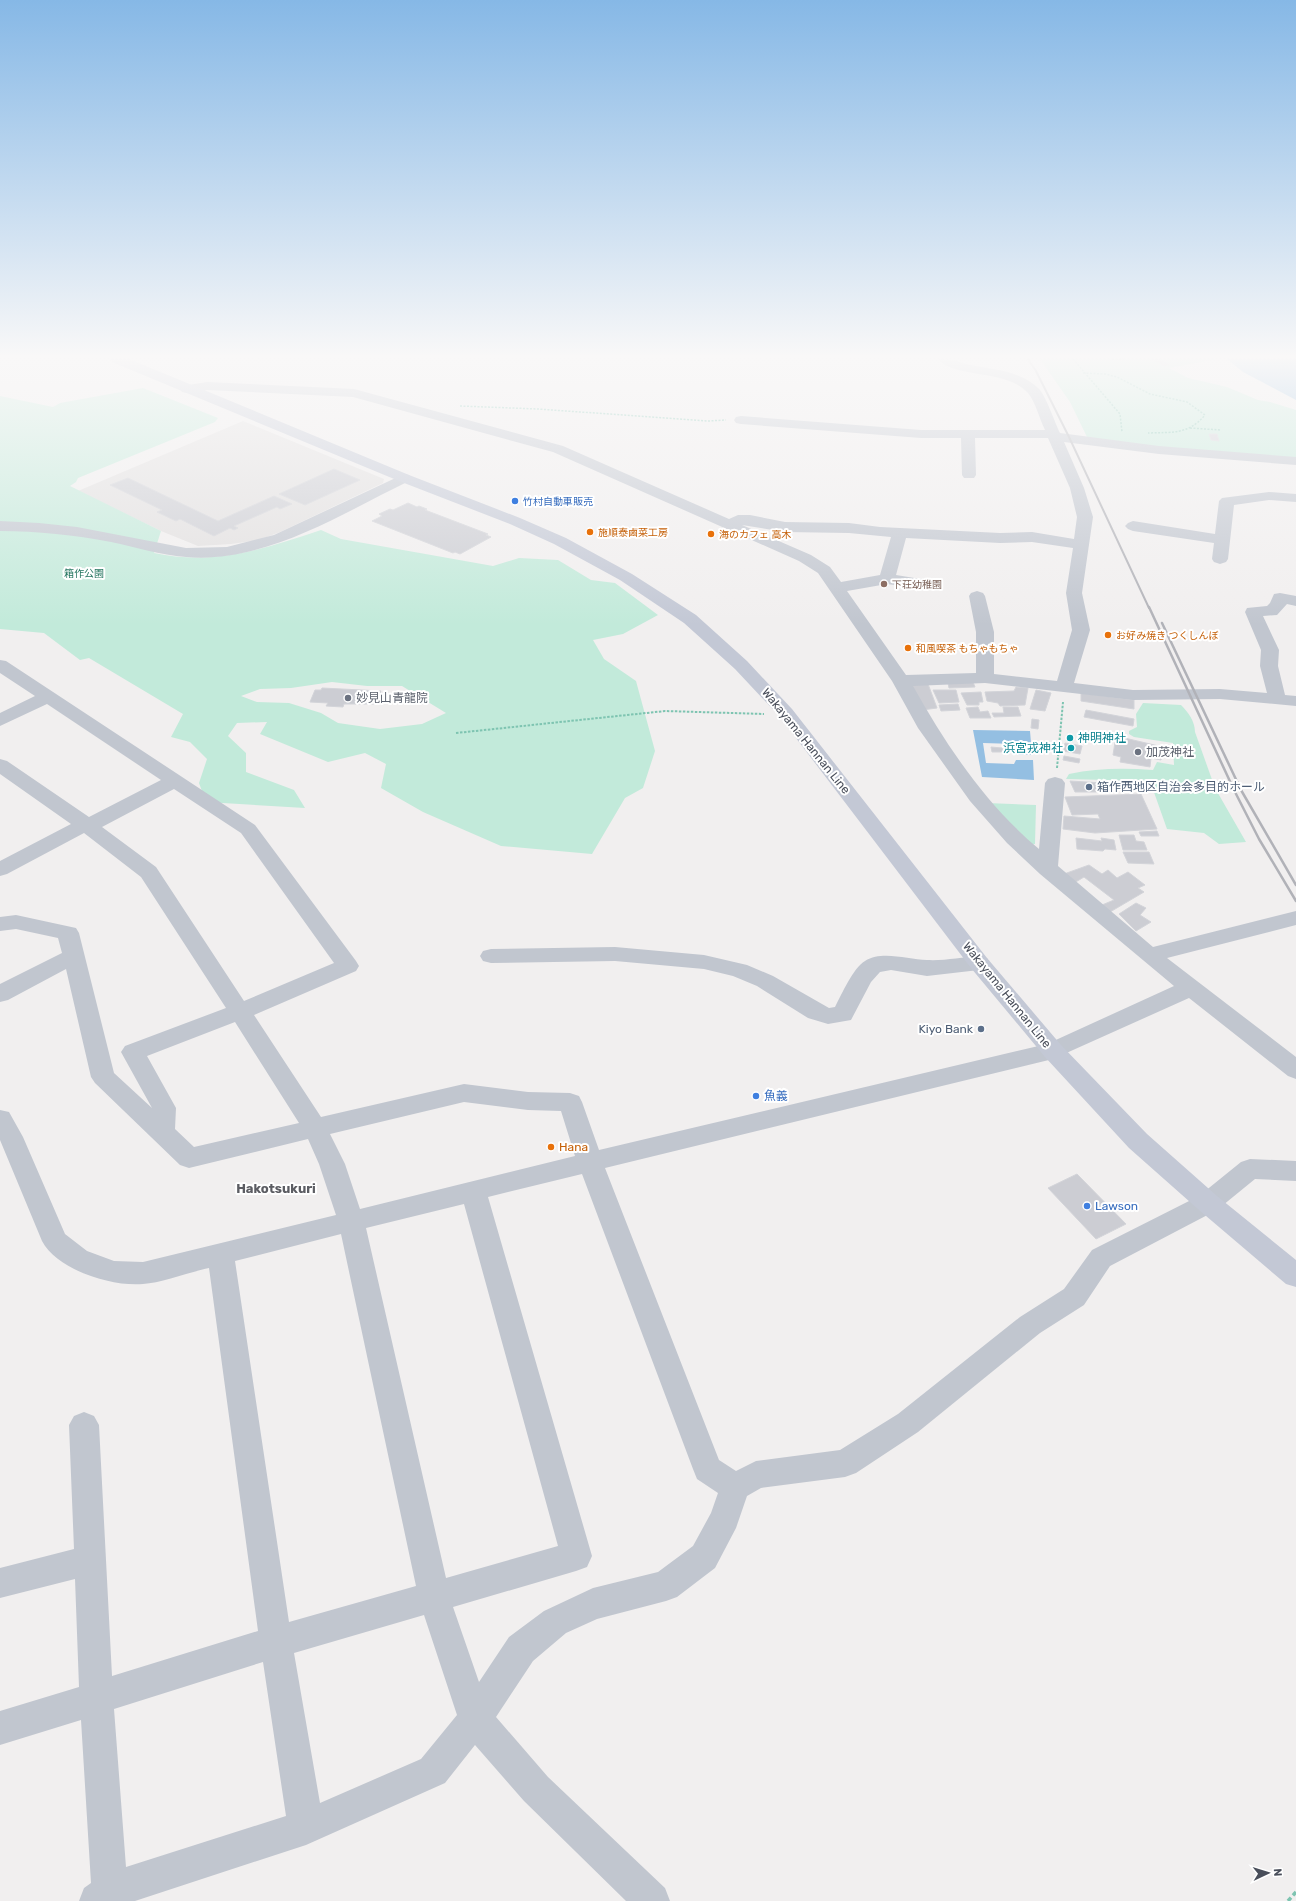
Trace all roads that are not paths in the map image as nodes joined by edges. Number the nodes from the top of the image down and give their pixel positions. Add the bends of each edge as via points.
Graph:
1 (330, 448) edge
2 (553, 448) edge
3 (968, 448) edge
4 (1058, 448) edge
5 (1162, 448) edge
6 (1296, 461) edge
7 (969, 475) dead end
8 (404, 478) junction
9 (1296, 498) edge
10 (728, 525) junction
11 (0, 526) edge
12 (1133, 526) dead end
13 (900, 533) junction
14 (1223, 540) junction
15 (1082, 545) junction
16 (1220, 559) dead end
17 (887, 579) junction
18 (933, 585) dead end
19 (836, 588) junction
20 (977, 596) dead end
21 (1296, 601) edge
22 (0, 665) edge
23 (984, 678) junction
24 (901, 681) junction
25 (1064, 687) junction
26 (48, 697) junction
27 (1277, 699) junction
28 (1296, 701) edge
29 (0, 720) edge
30 (0, 764) edge
31 (174, 781) junction
32 (1055, 783) road end
33 (87, 825) junction
34 (1047, 868) junction
35 (0, 869) edge
36 (1296, 918) edge
37 (0, 924) edge
38 (1149, 955) junction
39 (73, 956) junction
40 (492, 956) dead end
41 (979, 962) junction
42 (1190, 988) junction
43 (0, 994) edge
44 (239, 1012) junction
45 (1053, 1051) junction
46 (1296, 1070) edge
47 (0, 1119) edge
48 (315, 1128) junction
49 (162, 1132) junction
50 (590, 1162) junction
51 (1296, 1171) edge
52 (473, 1190) junction
53 (1208, 1203) junction
54 (351, 1220) junction
55 (220, 1253) junction
56 (1296, 1276) edge
57 (84, 1425) dead end
58 (735, 1487) junction
59 (90, 1560) junction
60 (0, 1582) edge
61 (434, 1597) junction
62 (276, 1642) junction
63 (96, 1699) junction
64 (475, 1719) junction
65 (0, 1728) edge
66 (306, 1827) junction
67 (103, 1896) edge
68 (652, 1901) edge

1 - 8 main road, Wakayama Hannan Line
2 - 10 street
3 - 7 street
4 - 15 street via 1077,488 1085,517
5 - 6 street via 1178,452
8 - 11 street via 280,538 230,551 173,551 60,529
8 - 41 main road, Wakayama Hannan Line via 560,541 626,577 690,620 741,665 786,713
9 - 14 street via 1269,496 1227,502
10 - 13 street via 738,520 750,520 785,527 849,528
10 - 19 street via 805,558 824,570
12 - 14 street
13 - 15 street via 1032,537
13 - 17 street
14 - 16 street
15 - 25 street via 1074,593 1081,630
17 - 18 street
17 - 19 street
19 - 24 street
20 - 23 street via 985,632
21 - 27 street via 1280,598 1278,605 1271,611 1253,612 1270,650 1269,666
22 - 26 street
23 - 24 street
23 - 25 street
24 - 34 street via 925,724 977,797 1014,839
25 - 27 street via 1133,695 1220,694
26 - 29 street
26 - 31 street
27 - 28 street
30 - 33 street
31 - 33 street
31 - 44 street via 248,829 348,966
32 - 34 street
33 - 35 street
33 - 44 street via 149,872
34 - 38 street
36 - 38 street
37 - 39 street via 16,922 68,933
38 - 42 street
39 - 43 street
39 - 49 street via 103,1077
40 - 41 street via 615,954 704,962 739,970 758,978 816,1012 828,1016 843,1014 862,978 873,966 891,963 927,968
41 - 45 main road, Wakayama Hannan Line
42 - 45 street
42 - 46 street
44 - 48 street
44 - 49 street via 133,1052 164,1108
45 - 50 street
45 - 53 main road, Wakayama Hannan Line via 1138,1141
47 - 55 street via 11,1137 56,1241 78,1259 112,1272 143,1273
48 - 49 street via 189,1158
48 - 50 street via 464,1093 528,1101 570,1102
48 - 54 street via 332,1164
50 - 52 street
50 - 58 street via 708,1469
51 - 53 street via 1250,1169
52 - 54 street
52 - 61 street via 576,1556
53 - 56 main road, Wakayama Hannan Line
53 - 58 street via 1101,1258 1074,1297 1030,1325 908,1422 845,1462 756,1475
54 - 55 street
54 - 61 street
55 - 62 street
57 - 59 street
58 - 64 street via 725,1518 704,1557 666,1586 593,1604 555,1622 521,1649
59 - 60 street
59 - 63 street
61 - 62 street
61 - 64 street
62 - 63 street
62 - 66 street
63 - 65 street
63 - 67 street
64 - 66 street via 433,1771
64 - 68 street via 536,1789
66 - 67 street

